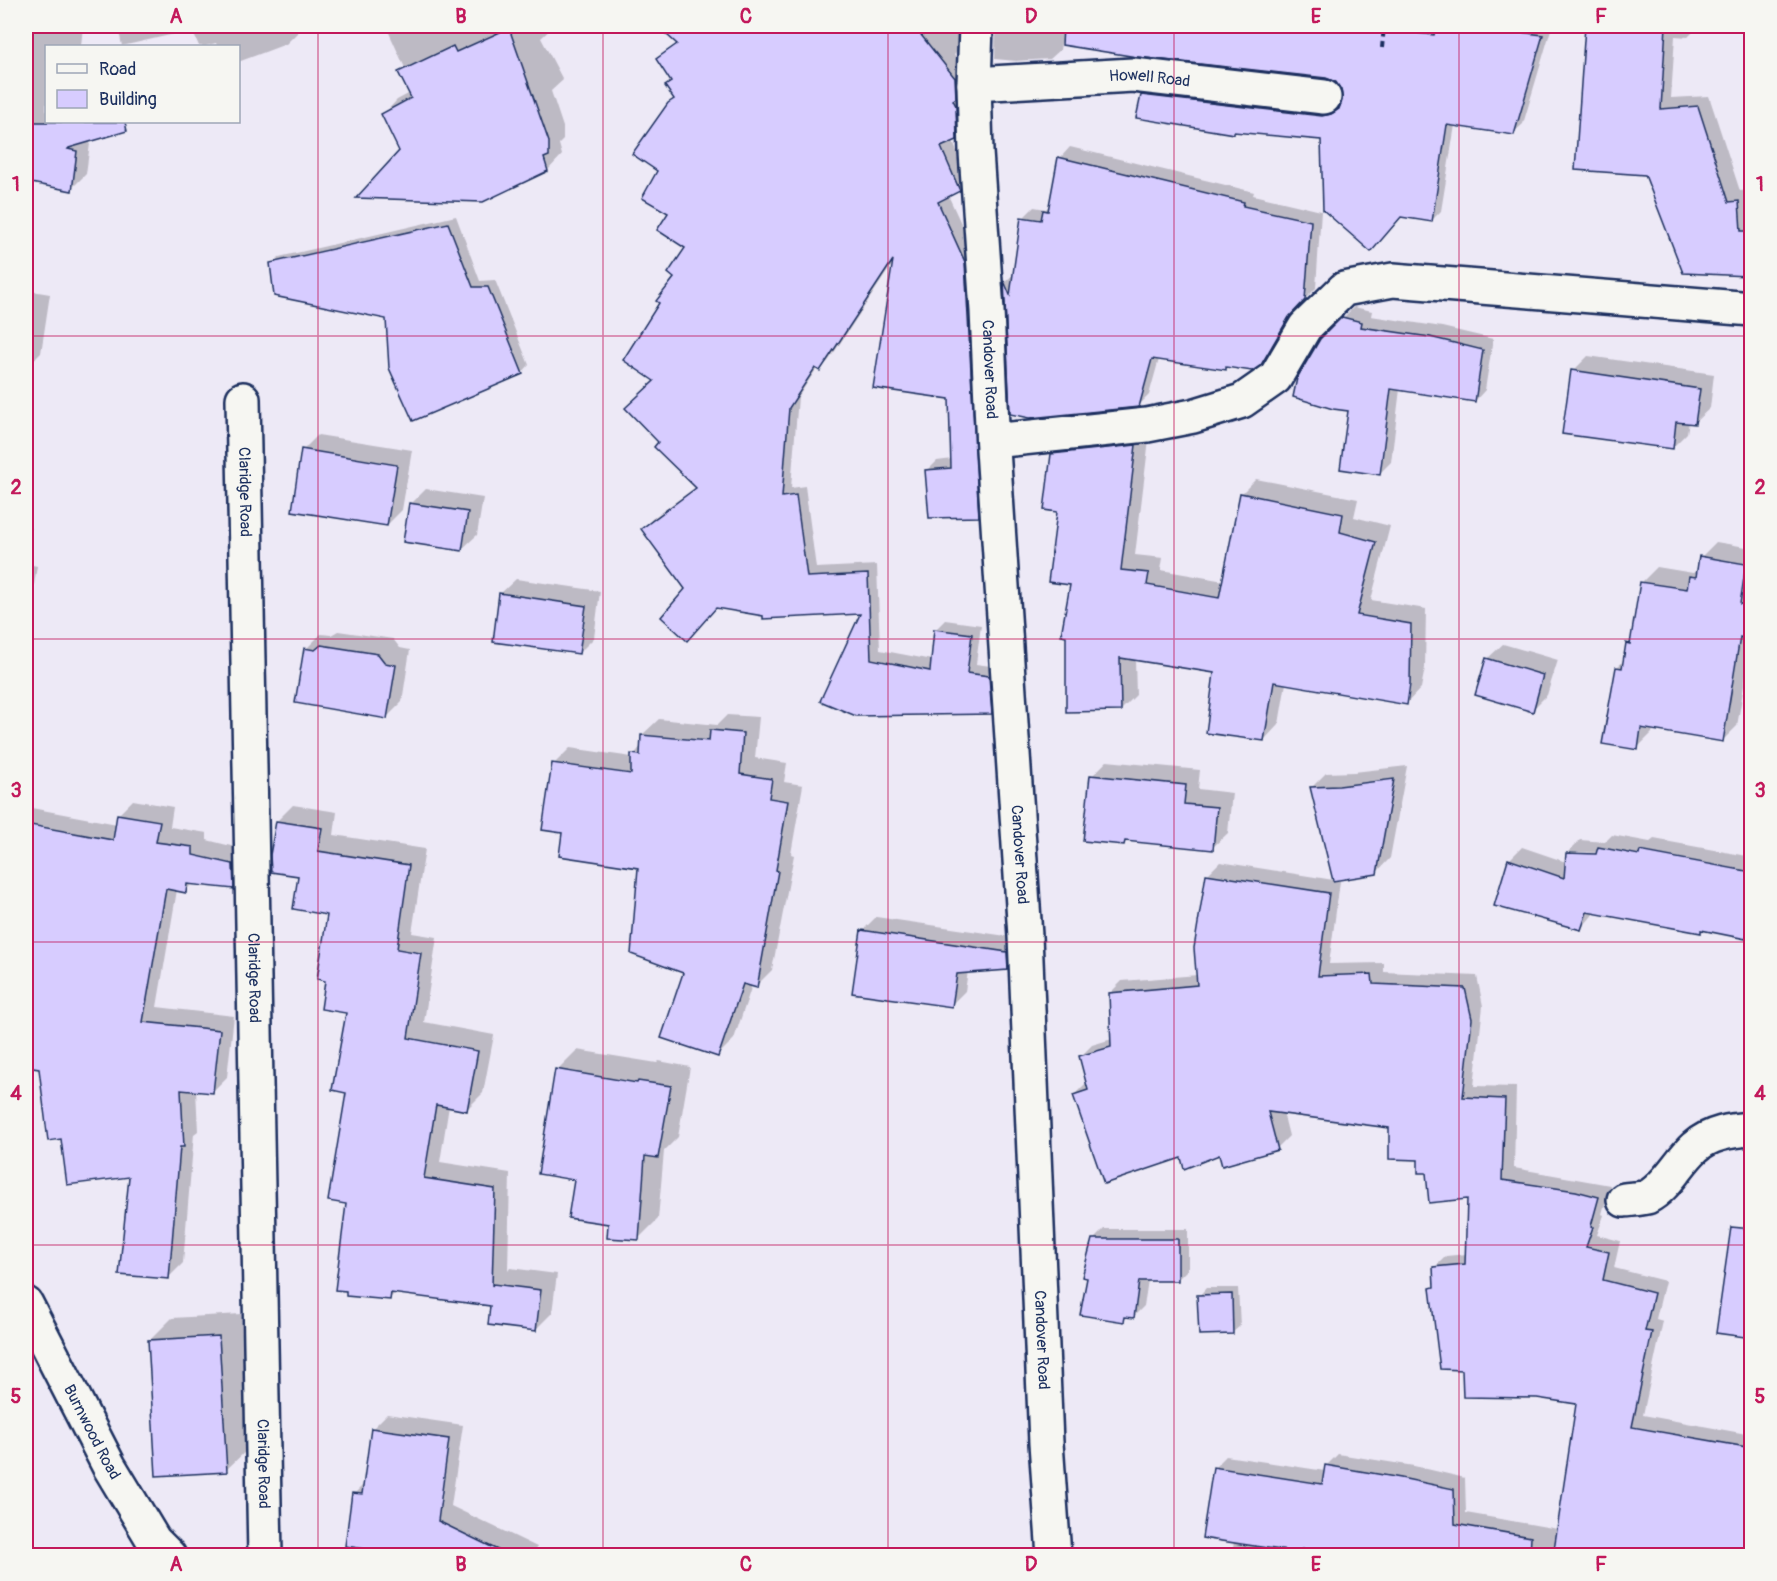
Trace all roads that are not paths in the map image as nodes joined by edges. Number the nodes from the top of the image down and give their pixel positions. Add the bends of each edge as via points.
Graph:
1 (976, 26) edge
2 (974, 84) junction
3 (1324, 97) dead end
4 (1752, 309) edge
5 (243, 399) dead end
6 (993, 441) junction
7 (1752, 1129) edge
8 (1624, 1200) dead end
9 (26, 1304) edge
10 (169, 1556) edge
11 (265, 1556) edge
12 (1054, 1556) edge

1 - 2 street, Candover Road
2 - 3 street, Howell Road via 1133,75
2 - 6 street, Candover Road
4 - 6 street via 1393,280 1364,285 1344,289 1305,327 1275,378 1242,401 1147,425
5 - 11 street, Claridge Road
6 - 12 street, Candover Road via 1025,936
7 - 8 street via 1717,1134 1696,1145 1659,1189 1645,1197
9 - 10 street, Burnwood Road via 109,1466 154,1541

